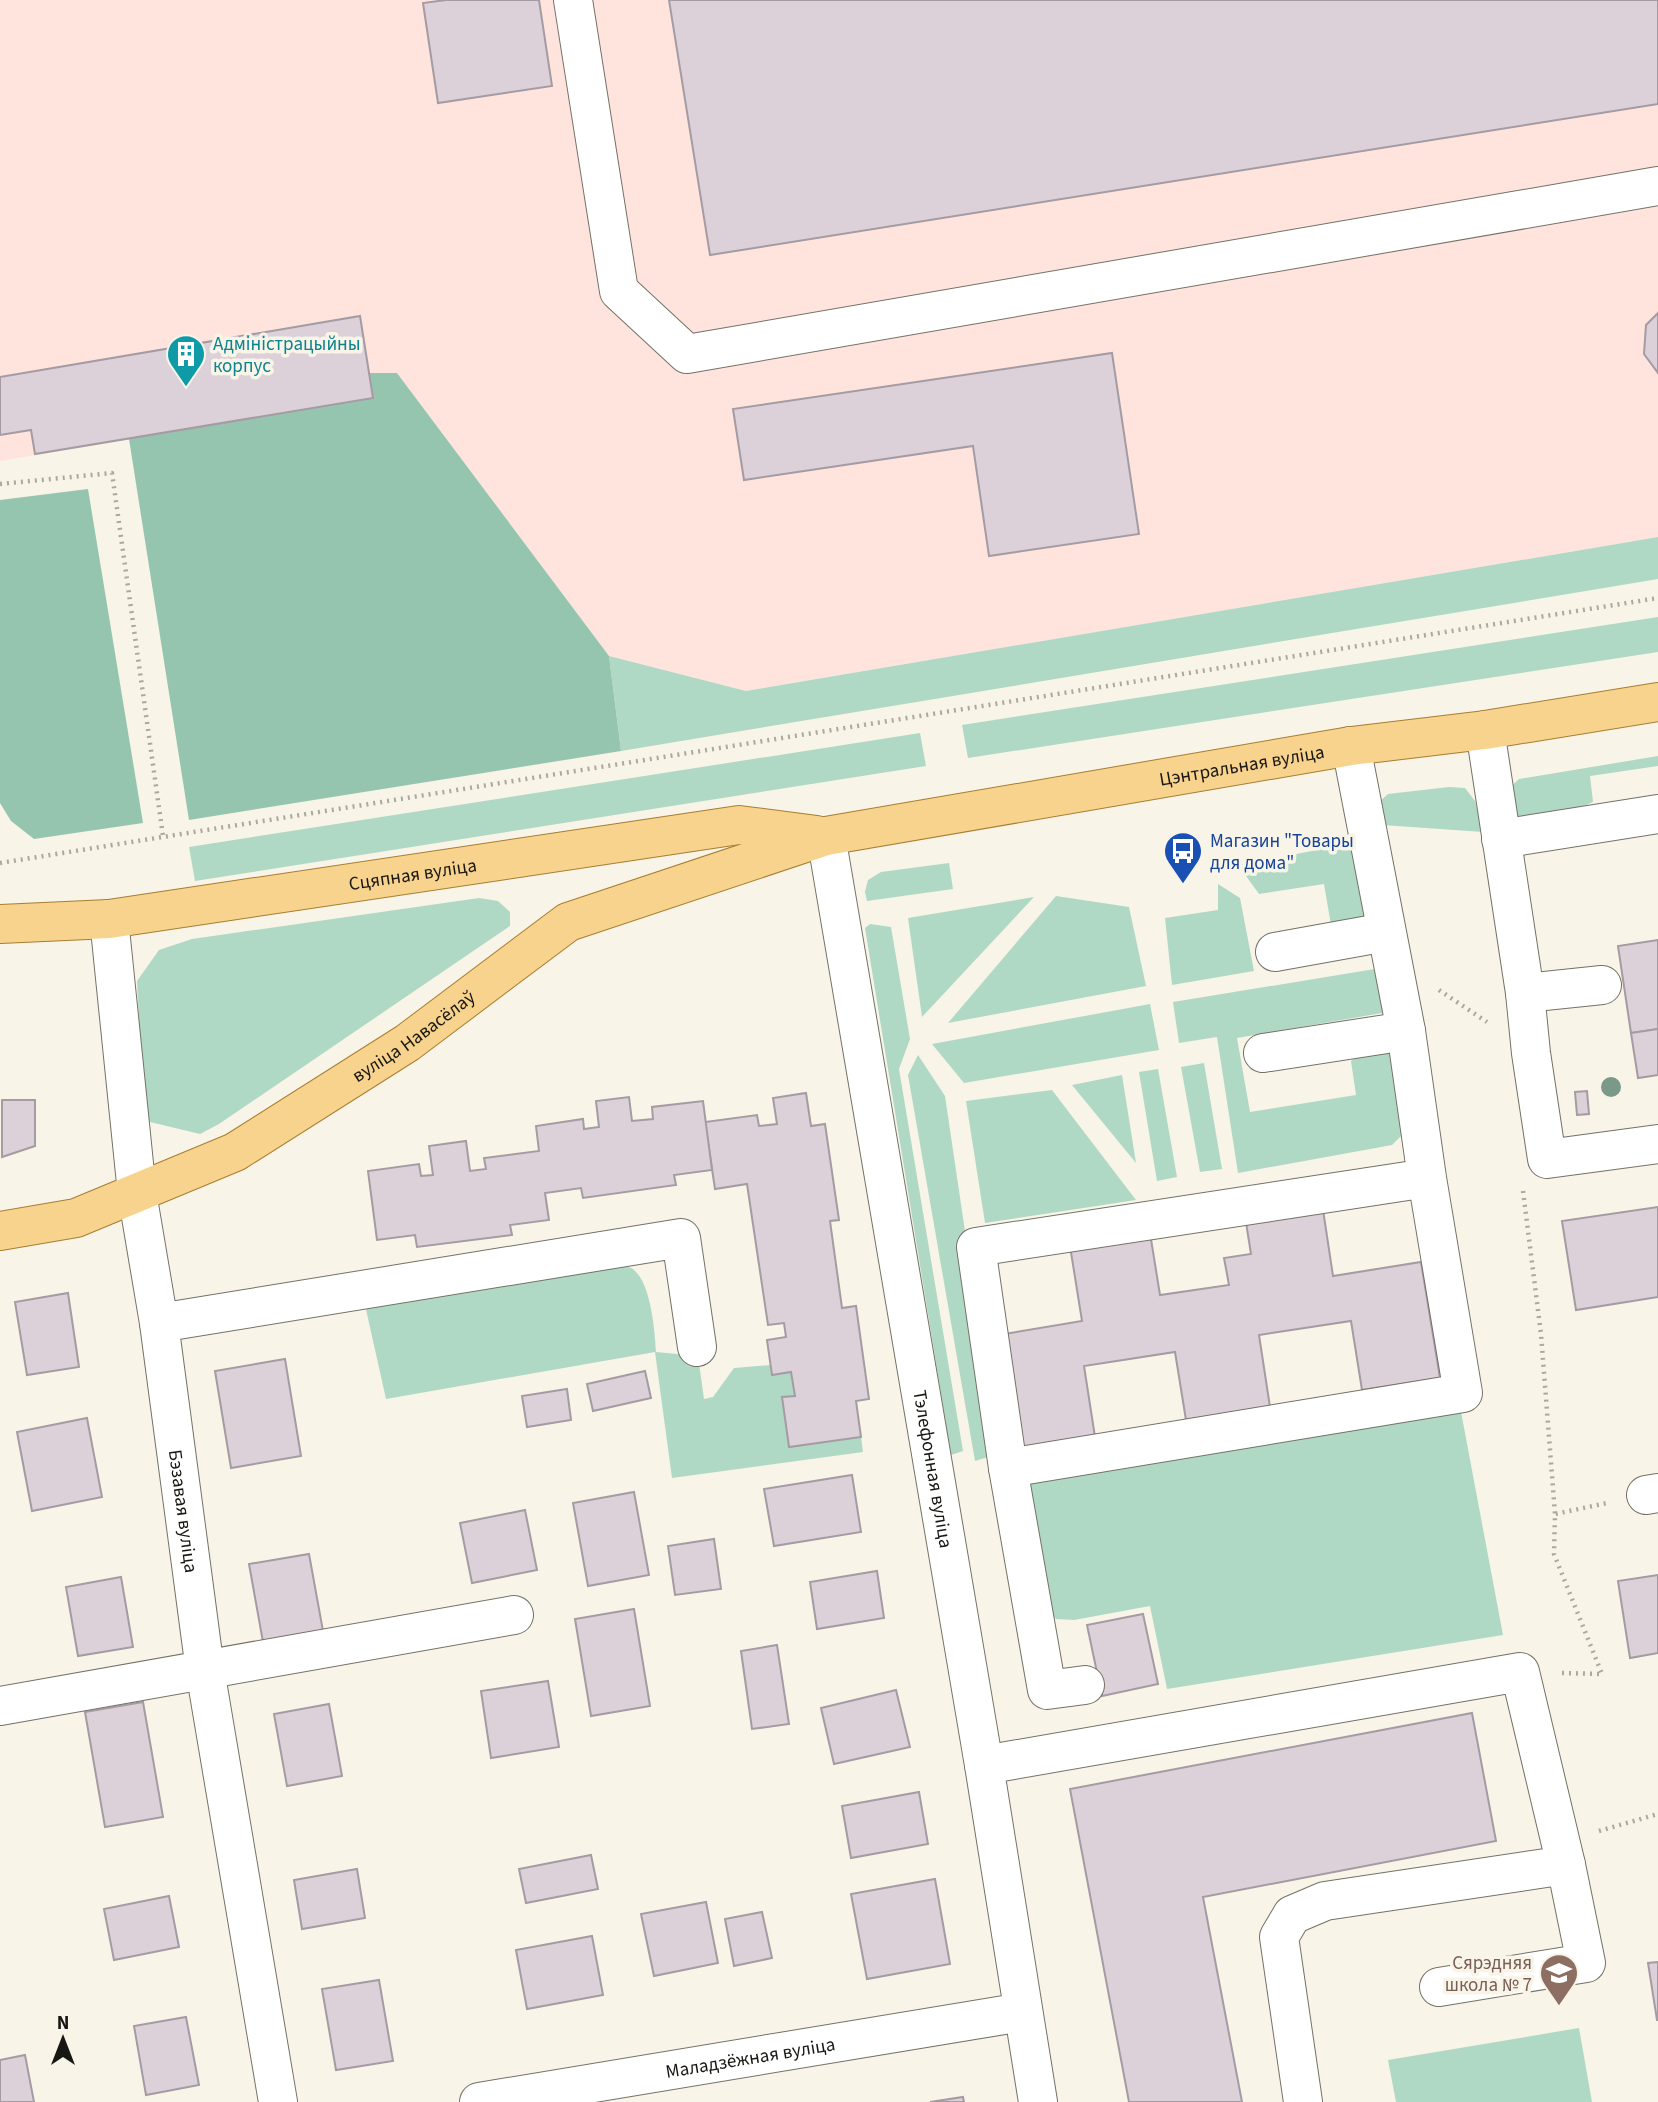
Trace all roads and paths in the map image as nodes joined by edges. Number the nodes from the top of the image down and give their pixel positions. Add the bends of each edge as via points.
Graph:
1 (573, 0) edge
2 (1658, 186) edge
3 (0, 484) edge
4 (1658, 598) edge
5 (1658, 702) edge
6 (1485, 730) junction
7 (1351, 746) junction
8 (1658, 814) edge
9 (163, 836) junction
10 (825, 836) junction
11 (1502, 839) junction
12 (0, 863) edge
13 (109, 919) junction
14 (0, 924) edge
15 (1386, 932) junction
16 (1275, 952) dead end
17 (1602, 985) dead end
18 (1525, 993) junction
19 (1406, 1031) junction
20 (1263, 1052) dead end
21 (1658, 1144) edge
22 (1547, 1160) junction
23 (1427, 1178) junction
24 (137, 1193) junction
25 (0, 1231) edge
26 (159, 1323) junction
27 (697, 1347) dead end
28 (1008, 1468) junction
29 (1652, 1494) edge
30 (1555, 1514) junction
31 (514, 1615) dead end
32 (205, 1670) junction
33 (1520, 1672) junction
34 (1085, 1685) dead end
35 (0, 1706) edge
36 (984, 1765) junction
37 (1658, 1814) edge
38 (1564, 1853) junction
39 (1439, 1987) dead end
40 (1022, 2012) junction
41 (278, 2102) edge
42 (479, 2102) edge
43 (1038, 2102) edge
44 (1303, 2102) edge

1 - 2 street via 619,291 687,354
3 - 9 path via 112,473
4 - 9 path
5 - 6 main road, Цэнтральная вуліца
6 - 7 main road, Цэнтральная вуліца
6 - 11 street
7 - 10 main road, Цэнтральная вуліца
7 - 15 street
8 - 11 street
9 - 12 path
10 - 13 main road, Сцяпная вуліца via 739,825
10 - 24 main road, вуліца Навасёлаў via 568,922 407,1043 328,1095 235,1152
10 - 36 street, Тэлефонная вуліца
11 - 18 street
13 - 14 main road, Сцяпная вуліца
13 - 24 street, Бэзавая вуліца
15 - 16 street
15 - 19 street
17 - 18 street
18 - 22 street
19 - 20 street
19 - 23 street
21 - 22 street
22 - 30 path via 1523,1189 1541,1334
23 - 28 street via 1463,1393
23 - 28 street via 976,1247
24 - 25 main road, вуліца Навасёлаў via 76,1218
24 - 26 street, Бэзавая вуліца
26 - 27 street via 681,1238
26 - 32 street, Бэзавая вуліца
28 - 34 street via 1047,1690
29 - 30 path
30 - 33 path via 1554,1553 1602,1674
31 - 32 street
32 - 35 street
32 - 41 street, Бэзавая вуліца
33 - 36 street
33 - 38 street
36 - 40 street, Тэлефонная вуліца
37 - 38 path
38 - 39 street via 1586,1963
38 - 44 street via 1325,1901 1292,1915 1279,1937
40 - 42 street, Маладзёжная вуліца
40 - 43 street, Тэлефонная вуліца

